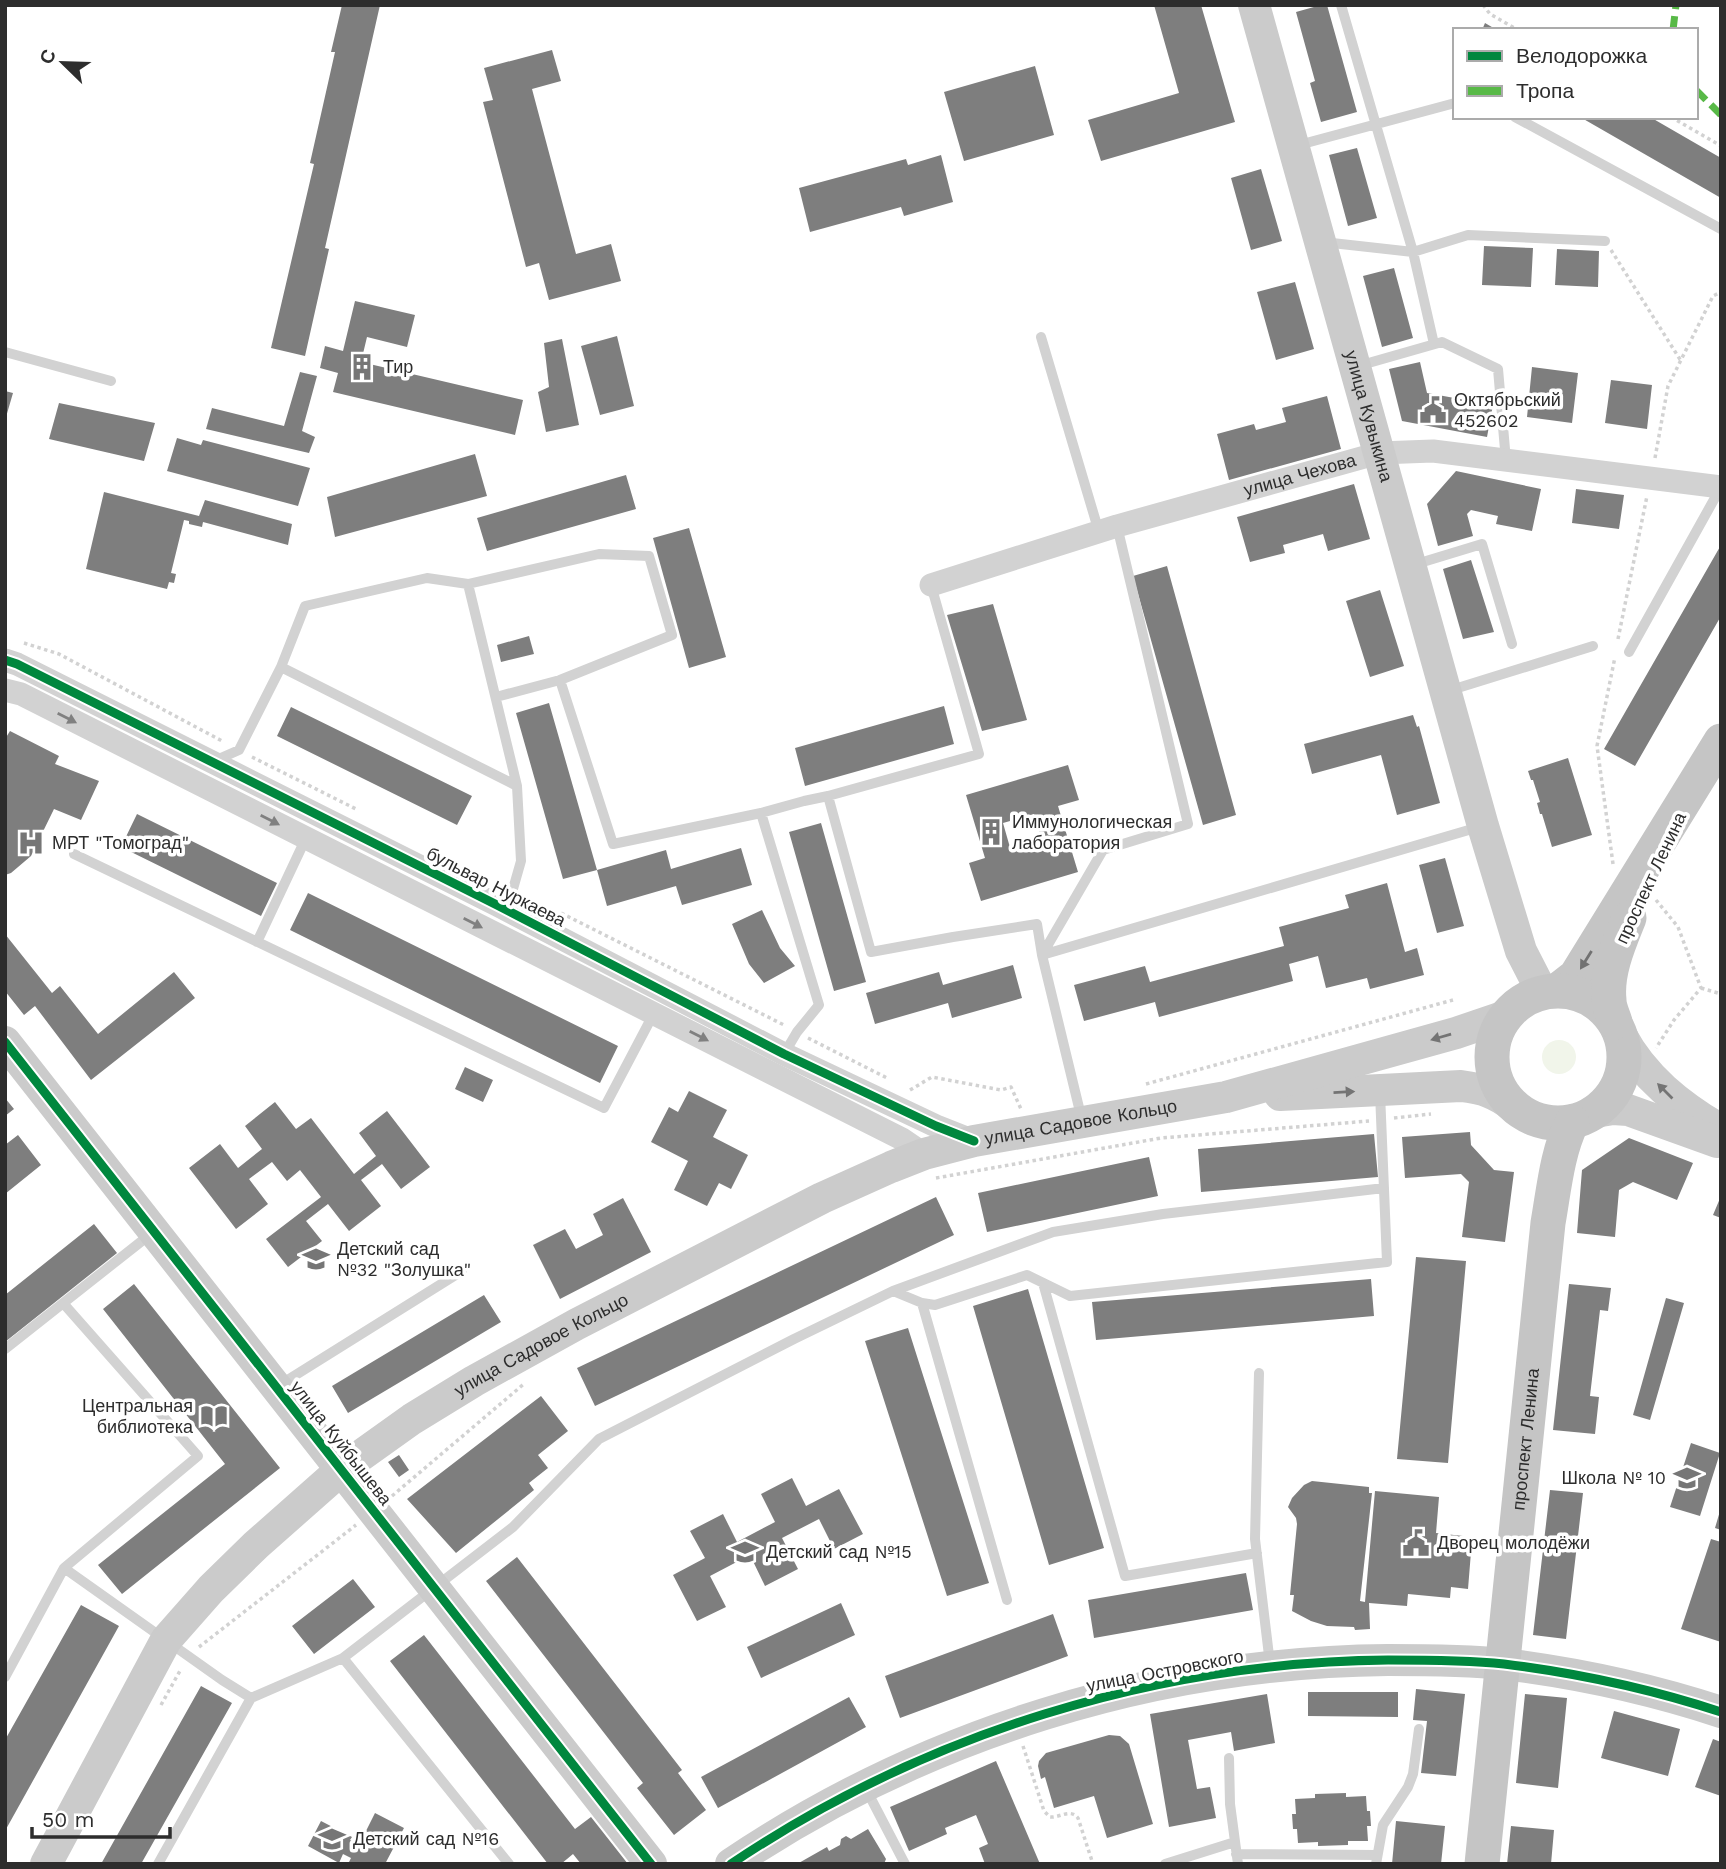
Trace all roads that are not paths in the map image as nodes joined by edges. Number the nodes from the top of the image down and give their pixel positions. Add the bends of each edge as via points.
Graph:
1 (1254, 5) edge
2 (1341, 5) edge
3 (1453, 104) edge
4 (1520, 119) edge
5 (1376, 124) junction
6 (1294, 146) junction
7 (1721, 229) edge
8 (1320, 241) junction
9 (1605, 241) road end
10 (1413, 251) junction
11 (1041, 337) dead end
12 (1434, 344) junction
13 (5, 352) edge
14 (1355, 366) junction
15 (111, 381) dead end
16 (1379, 453) junction
17 (1506, 461) junction
18 (1721, 487) edge
19 (1108, 529) junction
20 (1411, 566) junction
21 (468, 584) junction
22 (931, 584) joint
23 (1512, 644) dead end
24 (1593, 646) dead end
25 (11, 650) edge
26 (1629, 652) dead end
27 (281, 667) junction
28 (560, 680) junction
29 (5, 690) edge
30 (1446, 692) junction
31 (496, 697) junction
32 (1721, 741) edge
33 (213, 762) junction
34 (1700, 777) junction
35 (517, 786) junction
36 (828, 796) junction
37 (761, 813) junction
38 (1483, 826) junction
39 (306, 838) junction
40 (74, 854) dead end
41 (497, 905) junction
42 (257, 942) junction
43 (1042, 955) junction
44 (1532, 1000) junction
45 (654, 1013) junction
46 (1618, 1029) junction
47 (5, 1042) edge
48 (784, 1054) junction
49 (1227, 1097) junction
50 (1380, 1105) junction
51 (1524, 1112) junction
52 (1583, 1117) junction
53 (1082, 1122) junction
54 (1719, 1128) edge
55 (974, 1141) junction
56 (930, 1166) junction
57 (1384, 1188) junction
58 (1548, 1223) junction
59 (154, 1231) junction
60 (462, 1271) dead end
61 (1043, 1283) junction
62 (893, 1291) junction
63 (63, 1303) junction
64 (922, 1303) junction
65 (5, 1349) edge
66 (1259, 1373) dead end
67 (277, 1387) junction
68 (342, 1469) junction
69 (1257, 1553) junction
70 (64, 1567) junction
71 (434, 1587) junction
72 (1007, 1600) dead end
73 (166, 1640) junction
74 (344, 1658) junction
75 (1504, 1664) junction
76 (1270, 1667) junction
77 (5, 1676) edge
78 (251, 1698) junction
79 (1721, 1712) edge
80 (1419, 1729) dead end
81 (1228, 1758) dead end
82 (864, 1786) junction
83 (1235, 1842) junction
84 (749, 1856) edge
85 (1237, 1859) edge
86 (1377, 1859) edge
87 (46, 1864) edge
88 (158, 1864) edge
89 (509, 1864) edge
90 (651, 1864) edge
91 (905, 1864) edge
92 (1165, 1864) edge
93 (1482, 1864) edge

1 - 6 street, улица Кувыкина
2 - 5 lane
3 - 5 lane
4 - 7 lane
5 - 6 lane
5 - 10 lane
6 - 8 street, улица Кувыкина
8 - 10 lane
8 - 14 street, улица Кувыкина
9 - 10 lane via 1468,235
10 - 12 lane
11 - 19 lane
12 - 14 lane
12 - 17 lane via 1442,342 1498,369
13 - 15 lane
14 - 16 street, улица Кувыкина
16 - 17 street, улица Чехова via 1433,451
16 - 19 street, улица Чехова
16 - 20 street, улица Кувыкина
17 - 18 street, улица Чехова
18 - 26 lane
19 - 22 street, улица Чехова
19 - 43 lane via 1188,824 1103,850
20 - 23 lane via 1482,544
20 - 30 street, улица Кувыкина
21 - 27 lane via 427,578 305,606
21 - 28 lane via 599,554 649,556 672,635
21 - 31 lane
22 - 36 lane via 979,754
24 - 30 lane
25 - 33 street, бульвар Нуркаева via 17,664
27 - 33 lane via 239,750
27 - 35 lane
28 - 31 lane
28 - 37 lane via 613,844
29 -> 39 street
30 - 38 street, улица Кувыкина
31 - 35 lane
32 - 34 main road, проспект Ленина
33 - 41 street, бульвар Нуркаева
34 -> 44 main road, проспект Ленина via 1576,976
34 - 46 main road, проспект Ленина via 1631,912 1616,953 1609,1001
35 - 41 lane via 521,861 513,889
36 - 37 lane
36 - 43 lane via 871,952 1037,925
37 - 48 lane via 819,1005
38 - 43 lane
38 - 44 street, улица Кувыкина
39 - 42 lane
39 -> 45 street
40 - 42 lane
41 - 48 street, бульвар Нуркаева
42 - 45 lane via 604,1108
43 - 53 lane
44 - 46 main road via 1572,992 1585,996 1606,1012
44 -> 49 street, улица Садовое Кольцо via 1456,1033
44 - 51 main road via 1497,1030 1492,1062 1503,1093
45 -> 56 street via 902,1139
46 - 52 main road via 1624,1057 1621,1078 1606,1102
54 -> 46 street via 1676,1102 1629,1051
47 - 59 street, улица Куйбышева
48 - 55 street, бульвар Нуркаева
49 -> 50 street, улица Садовое Кольцо
49 - 53 street, улица Садовое Кольцо
50 - 51 street, улица Садовое Кольцо via 1461,1086 1483,1088
50 - 57 lane
51 - 52 main road via 1559,1123
51 - 58 main road, проспект Ленина via 1540,1132
52 - 54 street via 1628,1110
52 - 58 main road, проспект Ленина via 1565,1135
53 - 55 street, улица Садовое Кольцо
55 - 56 street, улица Садовое Кольцо
56 - 68 street, улица Садовое Кольцо via 891,1167 576,1324 412,1419
57 - 61 lane via 1387,1262 1070,1296
57 - 62 lane via 1053,1232
58 - 75 main road, проспект Ленина
59 - 63 lane
59 - 67 street, улица Куйбышева
60 - 67 lane
61 - 64 lane via 1027,1275 935,1305
61 - 69 lane via 1125,1576
62 - 64 lane
62 - 71 lane via 598,1439 513,1527
63 - 65 lane
63 - 70 lane via 198,1456
64 - 72 lane
66 - 69 lane
67 - 68 street, улица Куйбышева
68 - 71 street, улица Куйбышева
68 - 73 street, улица Садовое Кольцо via 256,1545
69 - 76 lane
70 - 73 lane
70 - 77 lane
71 - 74 lane
71 - 90 street, улица Куйбышева
73 - 78 lane
73 - 87 street, улица Садовое Кольцо
74 - 78 lane
74 - 89 lane
75 - 76 street, улица Островского via 1377,1660
75 - 79 street, улица Островского via 1604,1681
75 - 93 main road, проспект Ленина
76 - 82 street, улица Островского via 1151,1686 1067,1707 943,1750
78 - 88 lane
80 - 86 lane via 1413,1774 1383,1825
81 - 83 lane
82 - 84 street, улица Островского
82 - 91 lane
83 - 85 lane
83 - 92 lane
85 - 86 lane

